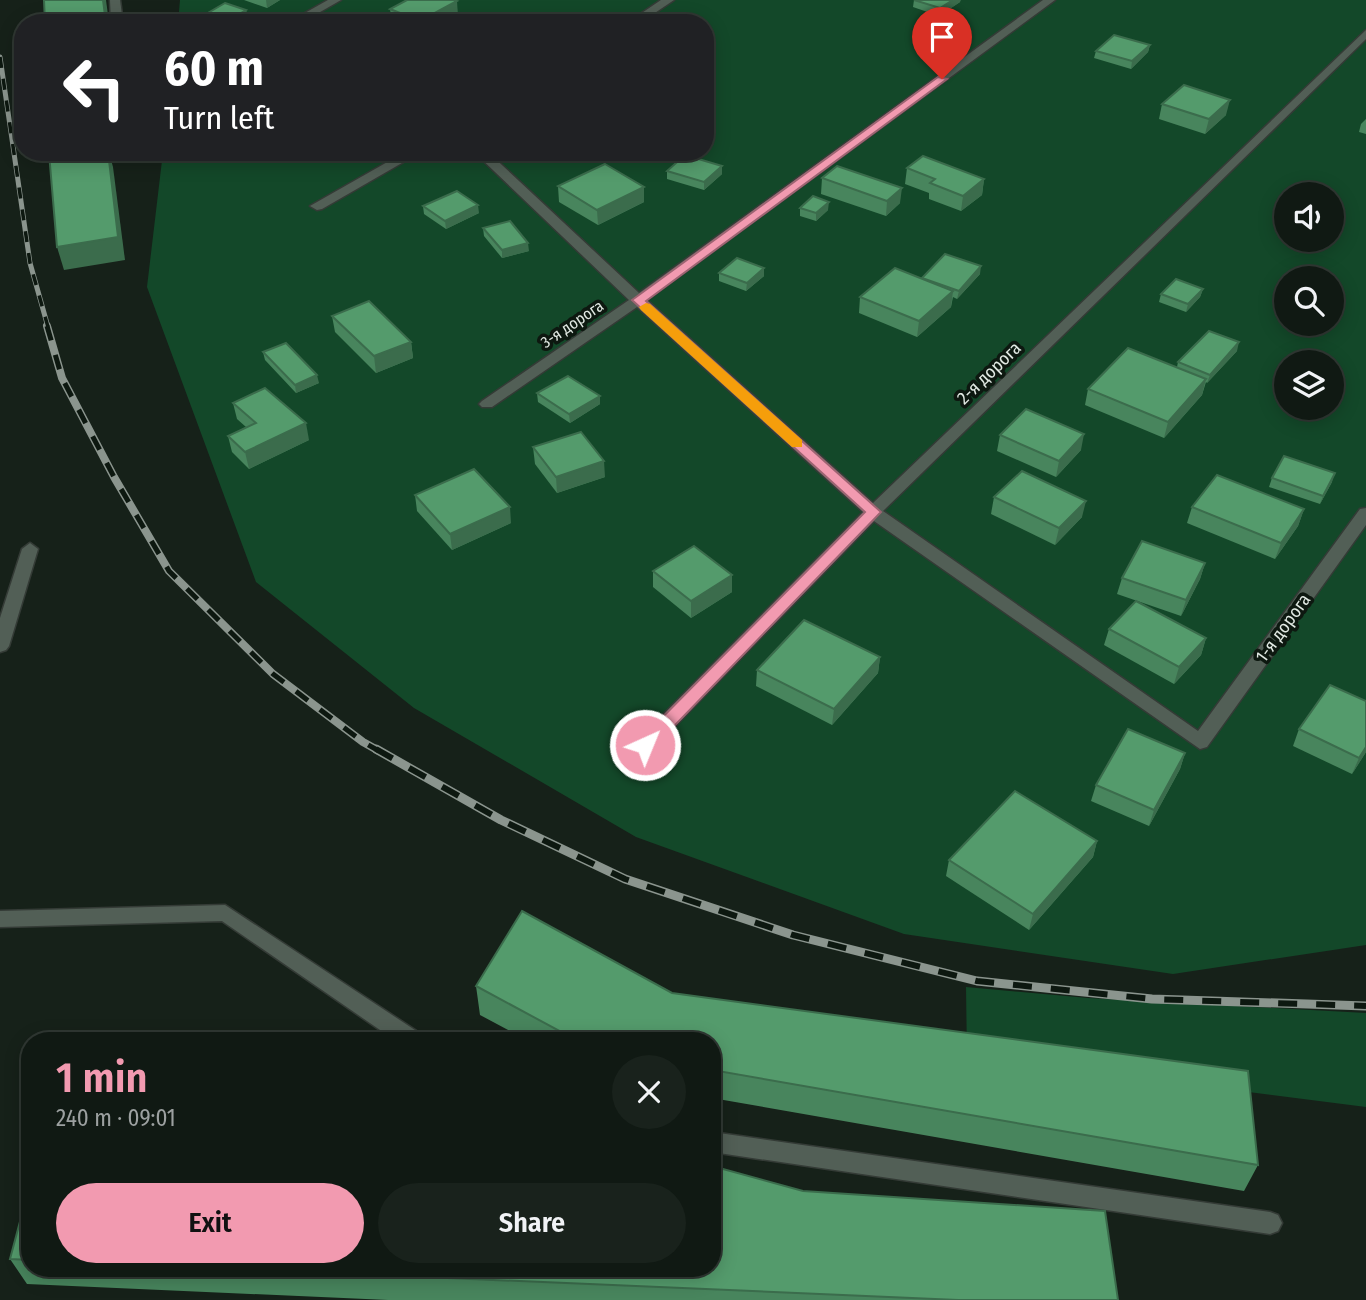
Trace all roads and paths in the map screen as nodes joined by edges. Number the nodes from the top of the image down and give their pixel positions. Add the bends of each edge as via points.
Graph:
1 (336, 0) edge
2 (669, 0) edge
3 (1050, 0) edge
4 (309, 14) edge
5 (646, 14) edge
6 (1366, 33) edge
7 (399, 161) edge
8 (490, 161) edge
9 (317, 206) dead end
10 (638, 300) junction
11 (487, 404) dead end
12 (873, 512) junction
13 (1366, 513) edge
14 (30, 549) dead end
15 (0, 646) edge
16 (645, 745) dead end
17 (0, 919) edge
18 (400, 1032) edge
19 (721, 1143) edge
20 (1270, 1223) dead end

1 - 4 lane
2 - 5 lane
3 - 10 lane, 3-я дорога
6 - 12 lane, 2-я дорога
7 - 9 lane
8 - 10 lane
10 - 11 lane, 3-я дорога
10 - 12 lane
12 - 13 lane, 1-я дорога via 1200,742
12 - 16 lane, 2-я дорога
14 - 15 lane
17 - 18 lane via 225,913
19 - 20 lane

